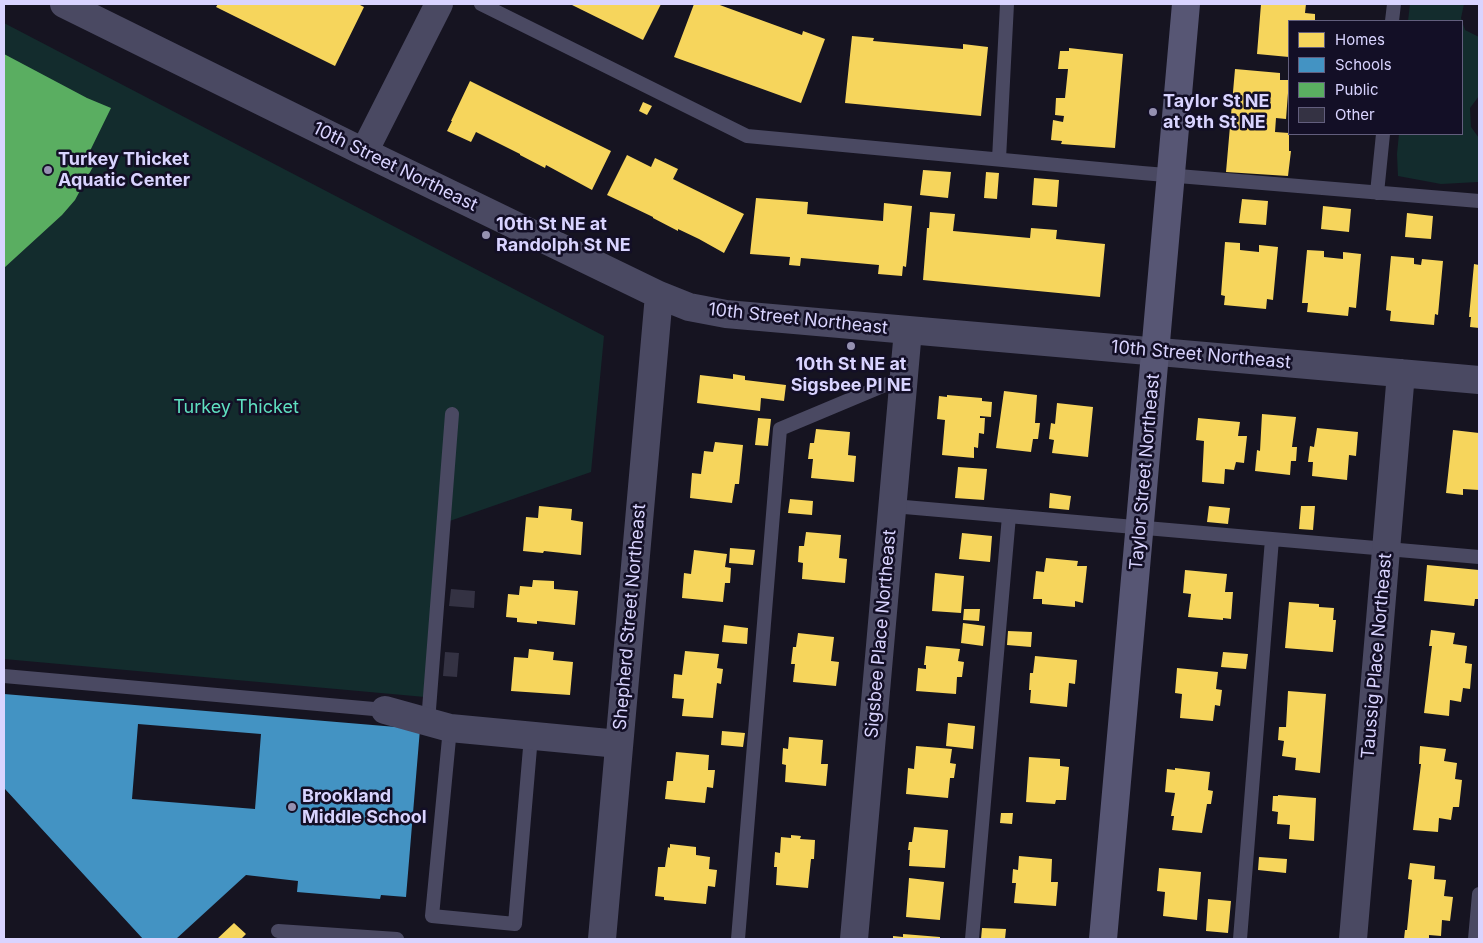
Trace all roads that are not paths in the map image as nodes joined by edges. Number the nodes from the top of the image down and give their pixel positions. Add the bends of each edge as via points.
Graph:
1 (64, 4) edge
2 (439, 4) edge
3 (481, 4) edge
4 (1007, 4) edge
5 (1186, 4) edge
6 (1394, 4) edge
7 (1392, 20) edge
8 (1382, 135) edge
9 (364, 152) junction
10 (999, 159) junction
11 (1171, 175) junction
12 (1377, 192) junction
13 (1479, 201) edge
14 (659, 295) junction
15 (908, 330) junction
16 (1155, 352) junction
17 (1401, 373) junction
18 (904, 377) junction
19 (1479, 380) edge
20 (452, 414) dead end
21 (893, 506) junction
22 (1009, 516) junction
23 (1140, 527) junction
24 (1272, 539) junction
25 (1386, 549) junction
26 (1479, 557) edge
27 (4, 676) edge
28 (385, 710) joint
29 (439, 725) junction
30 (530, 736) junction
31 (619, 744) junction
32 (1479, 894) edge
33 (278, 931) dead end
34 (397, 939) edge
35 (602, 939) edge
36 (738, 939) edge
37 (854, 939) edge
38 (972, 939) edge
39 (1103, 939) edge
40 (1240, 939) edge
41 (1353, 939) edge
42 (1475, 939) edge

1 - 9 street, 10th Street Northeast
2 - 9 street
3 - 10 lane via 747,136
4 - 10 lane
5 - 11 main road, Taylor Street Northeast
6 - 7 lane
8 - 12 lane
9 - 14 street, 10th Street Northeast
10 - 11 lane
11 - 12 lane
11 - 16 main road, Taylor Street Northeast
12 - 13 lane
14 - 15 street, 10th Street Northeast via 726,314
14 - 31 street, Shepherd Street Northeast
15 - 16 street, 10th Street Northeast
15 - 18 street, Sigsbee Place Northeast
16 - 17 street, 10th Street Northeast
16 - 23 main road, Taylor Street Northeast
17 - 19 street, 10th Street Northeast
17 - 25 street, Taussig Place Northeast
18 - 21 street, Sigsbee Place Northeast
18 - 36 lane via 780,429
20 - 29 lane
21 - 22 lane
21 - 37 street, Sigsbee Place Northeast
22 - 23 lane
22 - 38 lane
23 - 24 lane
23 - 39 main road, Taylor Street Northeast
24 - 25 lane
24 - 40 lane
25 - 26 lane
25 - 41 street, Taussig Place Northeast
27 - 28 lane
28 - 29 street
29 - 30 street
29 - 30 lane via 432,916 515,924
30 - 31 street
31 - 35 street, Shepherd Street Northeast
32 - 42 lane
33 - 34 lane

